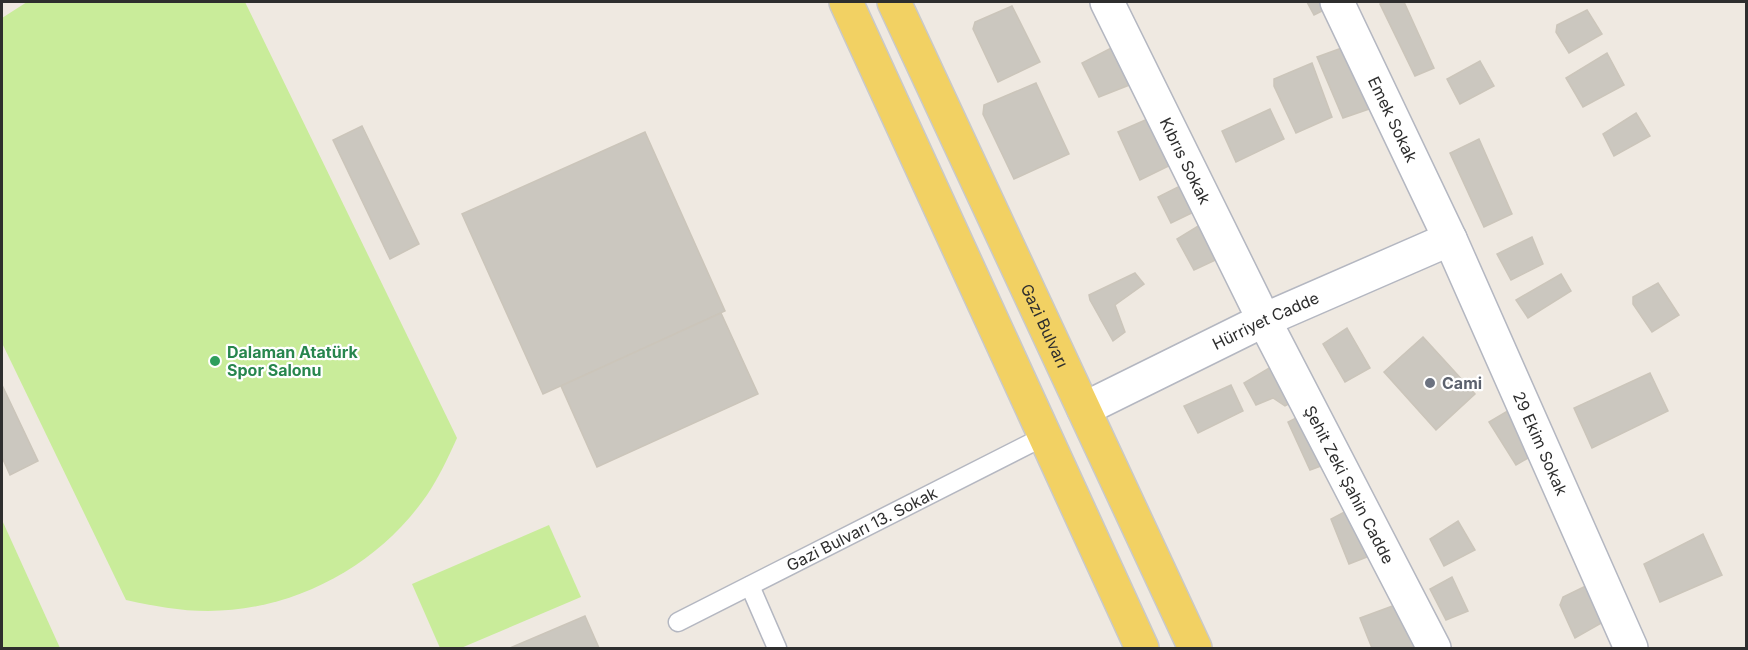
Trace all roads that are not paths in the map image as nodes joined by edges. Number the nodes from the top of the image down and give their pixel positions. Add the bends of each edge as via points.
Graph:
1 (846, 2) edge
2 (894, 2) edge
3 (1107, 2) edge
4 (1336, 2) edge
5 (1450, 239) junction
6 (1264, 320) junction
7 (1084, 409) junction
8 (1045, 436) junction
9 (750, 586) junction
10 (678, 622) dead end
11 (777, 648) edge
12 (1142, 648) edge
13 (1195, 648) edge
14 (1434, 648) edge
15 (1631, 648) edge

1 - 8 main road
2 - 7 main road, Gazi Bulvarı
3 - 6 street, Kıbrıs Sokak
4 - 5 street, Emek Sokak
5 - 6 street, Hürriyet Cadde
5 - 15 street, 29 Ekim Sokak
6 - 7 street, Hürriyet Cadde
6 - 14 street, Şehit Zeki Şahin Cadde
7 - 8 main road
7 - 13 main road, Gazi Bulvarı
8 - 9 lane, Gazi Bulvarı 13. Sokak
8 - 12 main road
9 - 10 lane, Gazi Bulvarı 13. Sokak
9 - 11 lane

